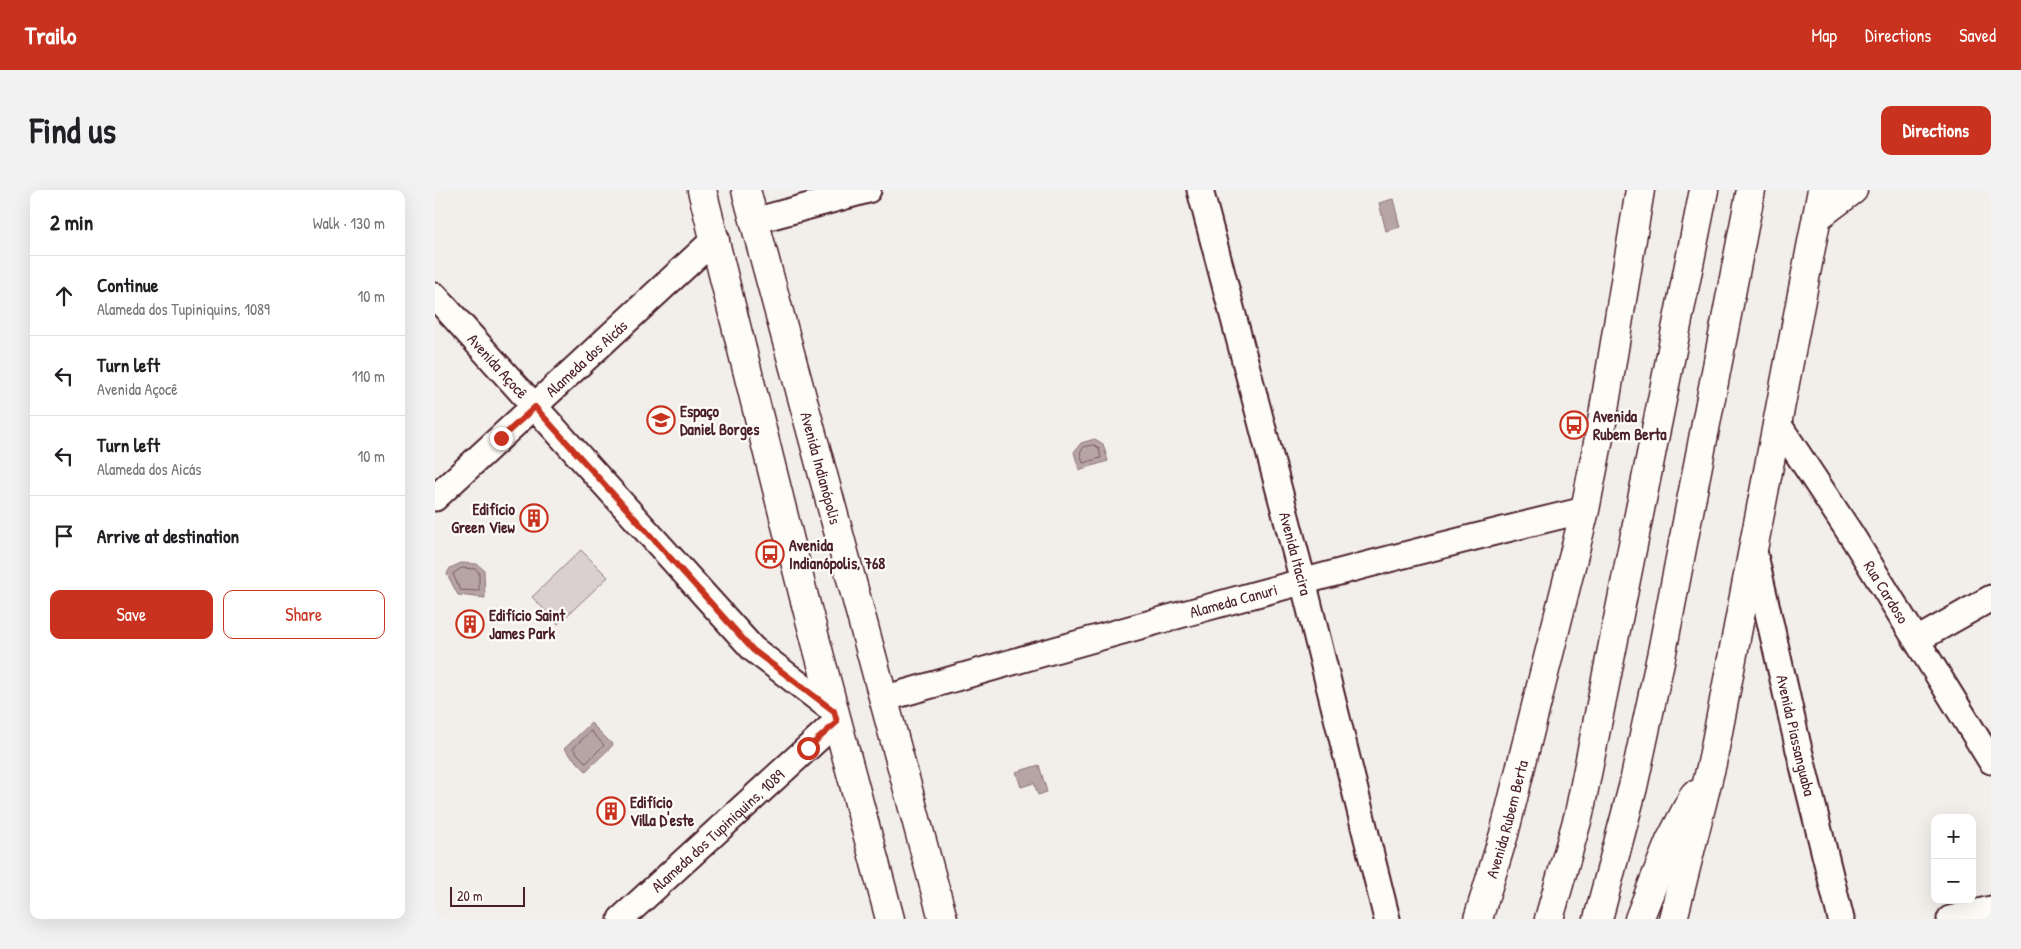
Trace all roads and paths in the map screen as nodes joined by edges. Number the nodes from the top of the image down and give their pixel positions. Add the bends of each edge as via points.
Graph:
1 (702, 190) edge
2 (746, 190) edge
3 (868, 190) edge
4 (1200, 190) edge
5 (1640, 190) edge
6 (1704, 190) edge
7 (1751, 190) edge
8 (1822, 190) edge
9 (1853, 190) edge
10 (1817, 217) junction
11 (754, 221) junction
12 (716, 238) junction
13 (435, 296) edge
14 (535, 407) junction
15 (1779, 424) junction
16 (435, 498) edge
17 (1585, 510) junction
18 (1753, 552) junction
19 (1303, 581) junction
20 (1991, 598) edge
21 (1917, 640) junction
22 (883, 699) junction
23 (835, 716) junction
24 (1991, 761) edge
25 (1713, 763) junction
26 (1991, 908) edge
27 (621, 919) edge
28 (890, 919) edge
29 (943, 919) edge
30 (1387, 919) edge
31 (1478, 919) edge
32 (1549, 919) edge
33 (1599, 919) edge
34 (1639, 919) edge
35 (1673, 919) edge
36 (1841, 919) edge
37 (1950, 919) edge

1 - 12 main road
2 - 11 main road, Avenida Indianópolis
3 - 11 street
4 - 19 street, Avenida Itacira
5 - 17 main road, Avenida Rubem Berta
6 - 32 main road via 1579,814
7 - 33 main road via 1662,652 1633,787
8 - 10 main road
9 - 10 main road
10 - 15 main road
11 - 22 main road, Avenida Indianópolis
12 - 14 street, Alameda dos Aicás
12 - 23 main road
13 - 14 street, Avenida Açocê
14 - 16 street, Alameda dos Aicás
14 - 23 street, Avenida Açocê via 753,650
15 - 18 main road
15 - 21 street, Rua Cardoso
17 - 19 street, Alameda Canuri
17 - 31 main road, Avenida Rubem Berta via 1504,834
18 - 25 main road
18 - 36 street, Avenida Piassanguaba
19 - 22 street, Alameda Canuri
19 - 30 street, Avenida Itacira
20 - 21 street
21 - 24 street, Rua Cardoso
22 - 29 main road, Avenida Indianópolis
23 - 27 street, Alameda dos Tupiniquins, 1089
23 - 28 main road
25 - 34 main road via 1674,833
25 - 35 main road
26 - 37 street

